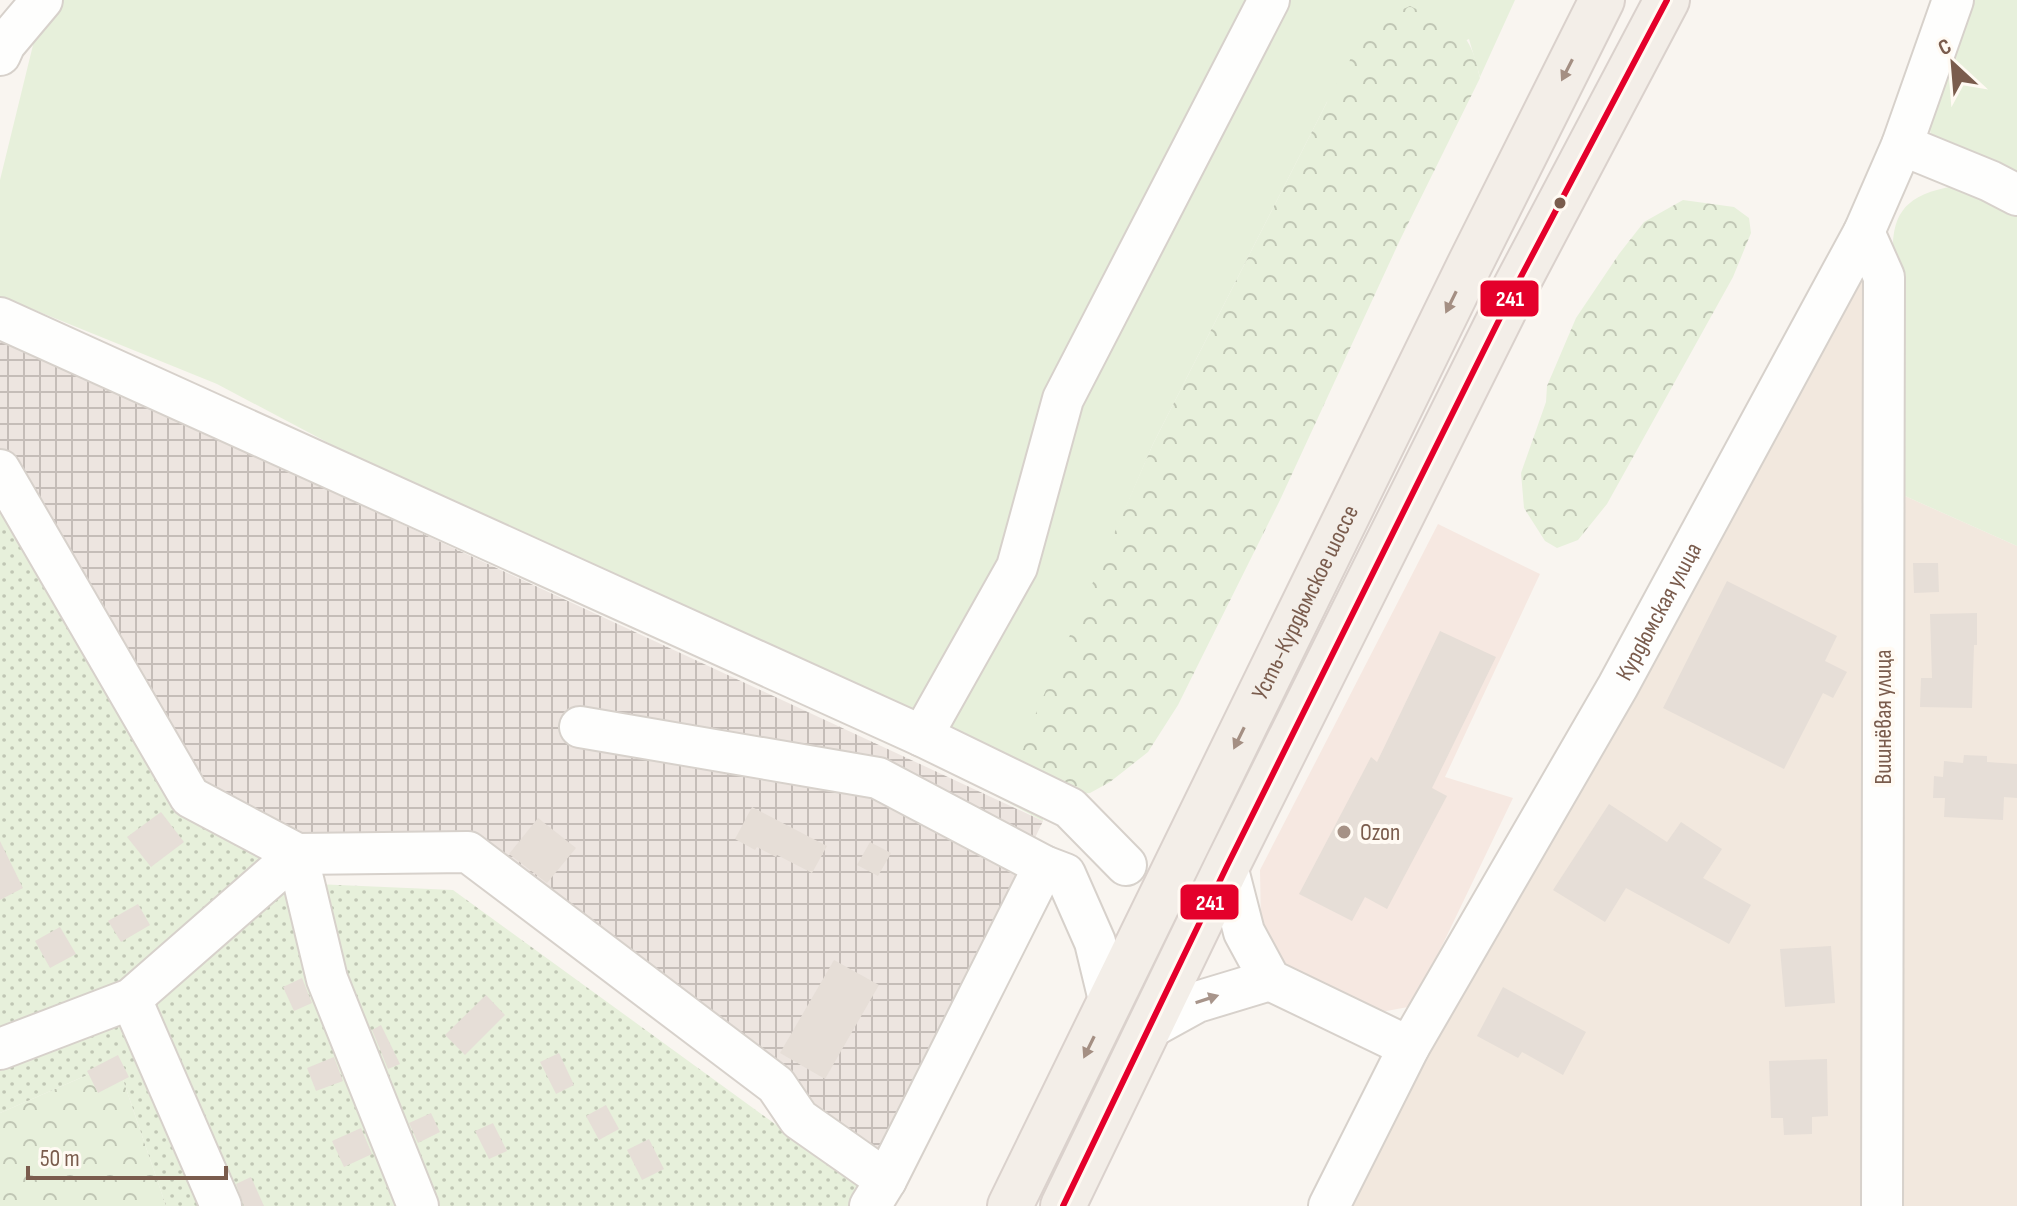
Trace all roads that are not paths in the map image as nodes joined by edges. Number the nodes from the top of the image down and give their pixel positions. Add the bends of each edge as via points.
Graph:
1 (42, 0) edge
2 (1269, 0) edge
3 (1602, 0) edge
4 (1667, 0) edge
5 (1953, 0) edge
6 (0, 55) edge
7 (1902, 145) junction
8 (2017, 195) edge
9 (1864, 232) junction
10 (0, 318) edge
11 (0, 470) edge
12 (580, 727) dead end
13 (922, 736) junction
14 (1187, 846) junction
15 (297, 854) junction
16 (1126, 865) junction
17 (1227, 866) junction
18 (1054, 870) junction
19 (1270, 980) junction
20 (131, 999) junction
21 (1110, 1004) junction
22 (1148, 1029) junction
23 (1409, 1047) junction
24 (0, 1049) edge
25 (878, 1193) edge
26 (221, 1206) edge
27 (418, 1206) edge
28 (1010, 1206) edge
29 (1063, 1206) edge
30 (1329, 1206) edge
31 (1882, 1206) edge

1 - 6 street
2 - 13 street via 1063,399 1017,567
3 -> 14 main road, Усть-Курдюмское шоссе
4 - 17 main road, Усть-Курдюмское шоссе via 1516,286
5 - 7 street, Курдюмская улица
7 - 8 street
7 - 9 street, Курдюмская улица
9 - 23 street, Курдюмская улица via 1618,686
9 - 31 street, Вишнёвая улица via 1884,277
10 - 13 street
11 - 15 street via 190,797
12 - 18 street via 878,778
13 - 16 street via 1070,808
14 - 16 street
14 - 21 main road, Усть-Курдюмское шоссе
15 - 20 street
15 - 25 street via 468,852 776,1085 799,1119
15 - 27 street via 327,979
16 - 18 street
17 - 19 street via 1244,932
17 - 22 main road, Усть-Курдюмское шоссе
18 - 21 street via 1095,942
18 - 25 street
22 -> 19 street via 1197,1002
19 - 23 street
20 - 24 street
20 - 26 street
21 -> 28 main road, Усть-Курдюмское шоссе
22 - 29 main road, Усть-Курдюмское шоссе
23 - 30 street, Курдюмская улица

